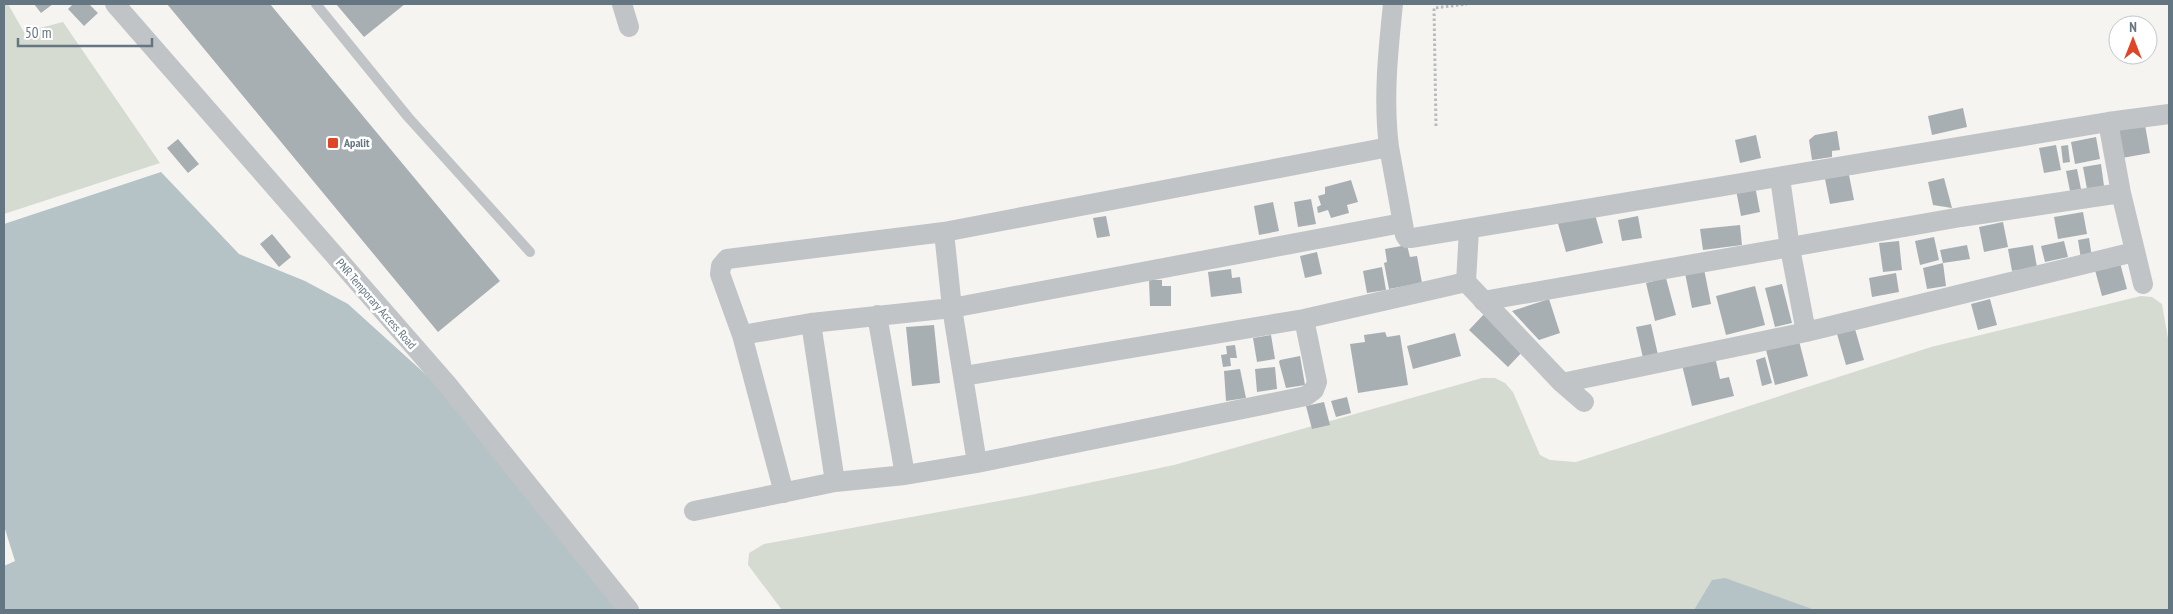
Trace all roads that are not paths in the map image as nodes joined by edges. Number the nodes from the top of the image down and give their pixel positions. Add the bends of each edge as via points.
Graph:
1 (115, 4) edge
2 (316, 4) edge
3 (622, 4) edge
4 (1393, 4) edge
5 (629, 27) dead end
6 (2169, 114) edge
7 (2108, 122) junction
8 (1389, 147) junction
9 (1780, 178) junction
10 (2121, 193) junction
11 (1402, 223) junction
12 (1469, 230) junction
13 (944, 232) junction
14 (1790, 248) junction
15 (530, 252) dead end
16 (2134, 252) junction
17 (1466, 282) junction
18 (2142, 284) dead end
19 (1483, 301) junction
20 (952, 308) junction
21 (877, 315) junction
22 (1304, 319) junction
23 (811, 323) junction
24 (1806, 332) junction
25 (742, 335) junction
26 (964, 376) junction
27 (1562, 383) junction
28 (1584, 402) dead end
29 (977, 463) junction
30 (905, 476) junction
31 (835, 482) junction
32 (784, 494) junction
33 (694, 511) dead end
34 (629, 610) edge

1 - 34 street, PNR Temporary Access Road via 447,384
2 - 15 lane via 408,116
3 - 5 street
4 - 8 street via 1386,79 1385,117
6 - 7 street
7 - 9 street
7 - 10 street
8 - 11 street
8 - 13 street
9 - 12 street
9 - 14 street
10 - 14 street via 1961,217
10 - 16 street
11 - 12 street via 1407,238
11 - 20 street
12 - 17 street
13 - 20 street
13 - 25 street via 727,259 720,266 720,274
14 - 19 street
14 - 24 street
16 - 18 street
16 - 24 street
17 - 19 street
17 - 22 street
19 - 27 street
20 - 21 street
20 - 26 street
21 - 23 street
21 - 30 street
22 - 26 street
22 - 29 street via 1316,382 1314,390 1306,396
23 - 25 street
23 - 31 street
24 - 27 street
25 - 32 street
26 - 29 street
27 - 28 street
29 - 30 street
30 - 31 street
31 - 32 street
32 - 33 street

